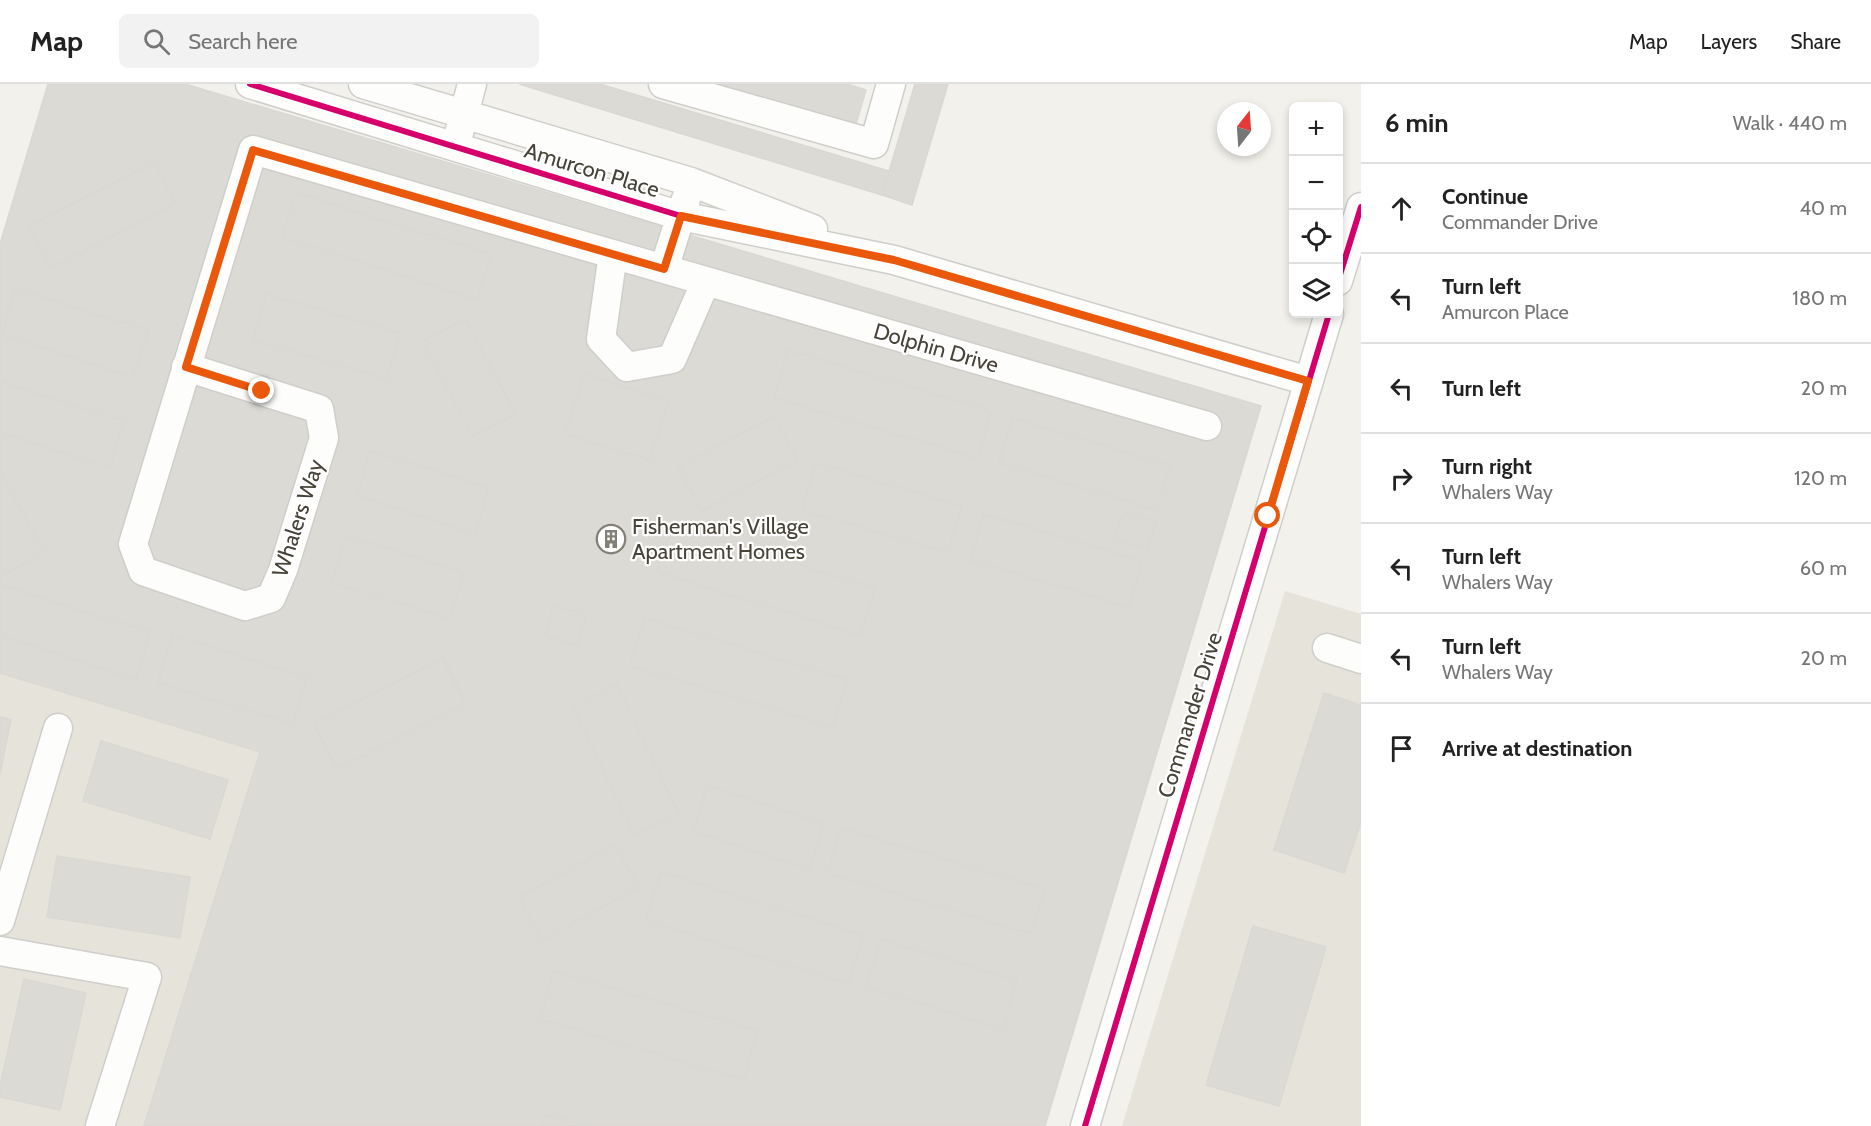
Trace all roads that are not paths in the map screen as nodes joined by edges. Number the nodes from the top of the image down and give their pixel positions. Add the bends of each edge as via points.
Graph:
1 (250, 84) edge
2 (363, 84) edge
3 (472, 84) edge
4 (663, 84) edge
5 (891, 84) edge
6 (464, 114) junction
7 (456, 147) junction
8 (691, 182) junction
9 (1361, 207) edge
10 (681, 216) junction
11 (613, 254) junction
12 (894, 260) junction
13 (1343, 265) edge
14 (664, 269) junction
15 (706, 281) junction
16 (1328, 318) edge
17 (186, 367) junction
18 (1308, 381) junction
19 (1207, 426) dead end
20 (1328, 648) dead end
21 (1361, 659) edge
22 (58, 728) dead end
23 (0, 921) edge
24 (0, 951) edge
25 (100, 1126) edge
26 (1085, 1126) edge

1 - 7 street, Amurcon Place
2 - 6 street, Amurcon Place
3 - 6 street
4 - 5 street via 874,144
6 - 7 street
6 - 8 street, Amurcon Place
7 - 10 street, Amurcon Place
8 - 10 street
8 - 12 street, Amurcon Place
9 - 13 street
10 - 12 street, Amurcon Place
10 - 14 street
11 - 14 street, Whalers Way
11 - 15 street via 601,339 627,367 672,359
11 - 17 street, Whalers Way via 253,150
12 - 18 street, Amurcon Place
14 - 15 street, Dolphin Drive
15 - 19 street, Dolphin Drive
16 - 18 street, Commander Drive
17 - 17 street, Whalers Way via 134,544 143,571 245,606 271,597 283,570 324,438 319,409
18 - 26 street, Commander Drive
20 - 21 street
22 - 23 street
24 - 25 street via 147,977

